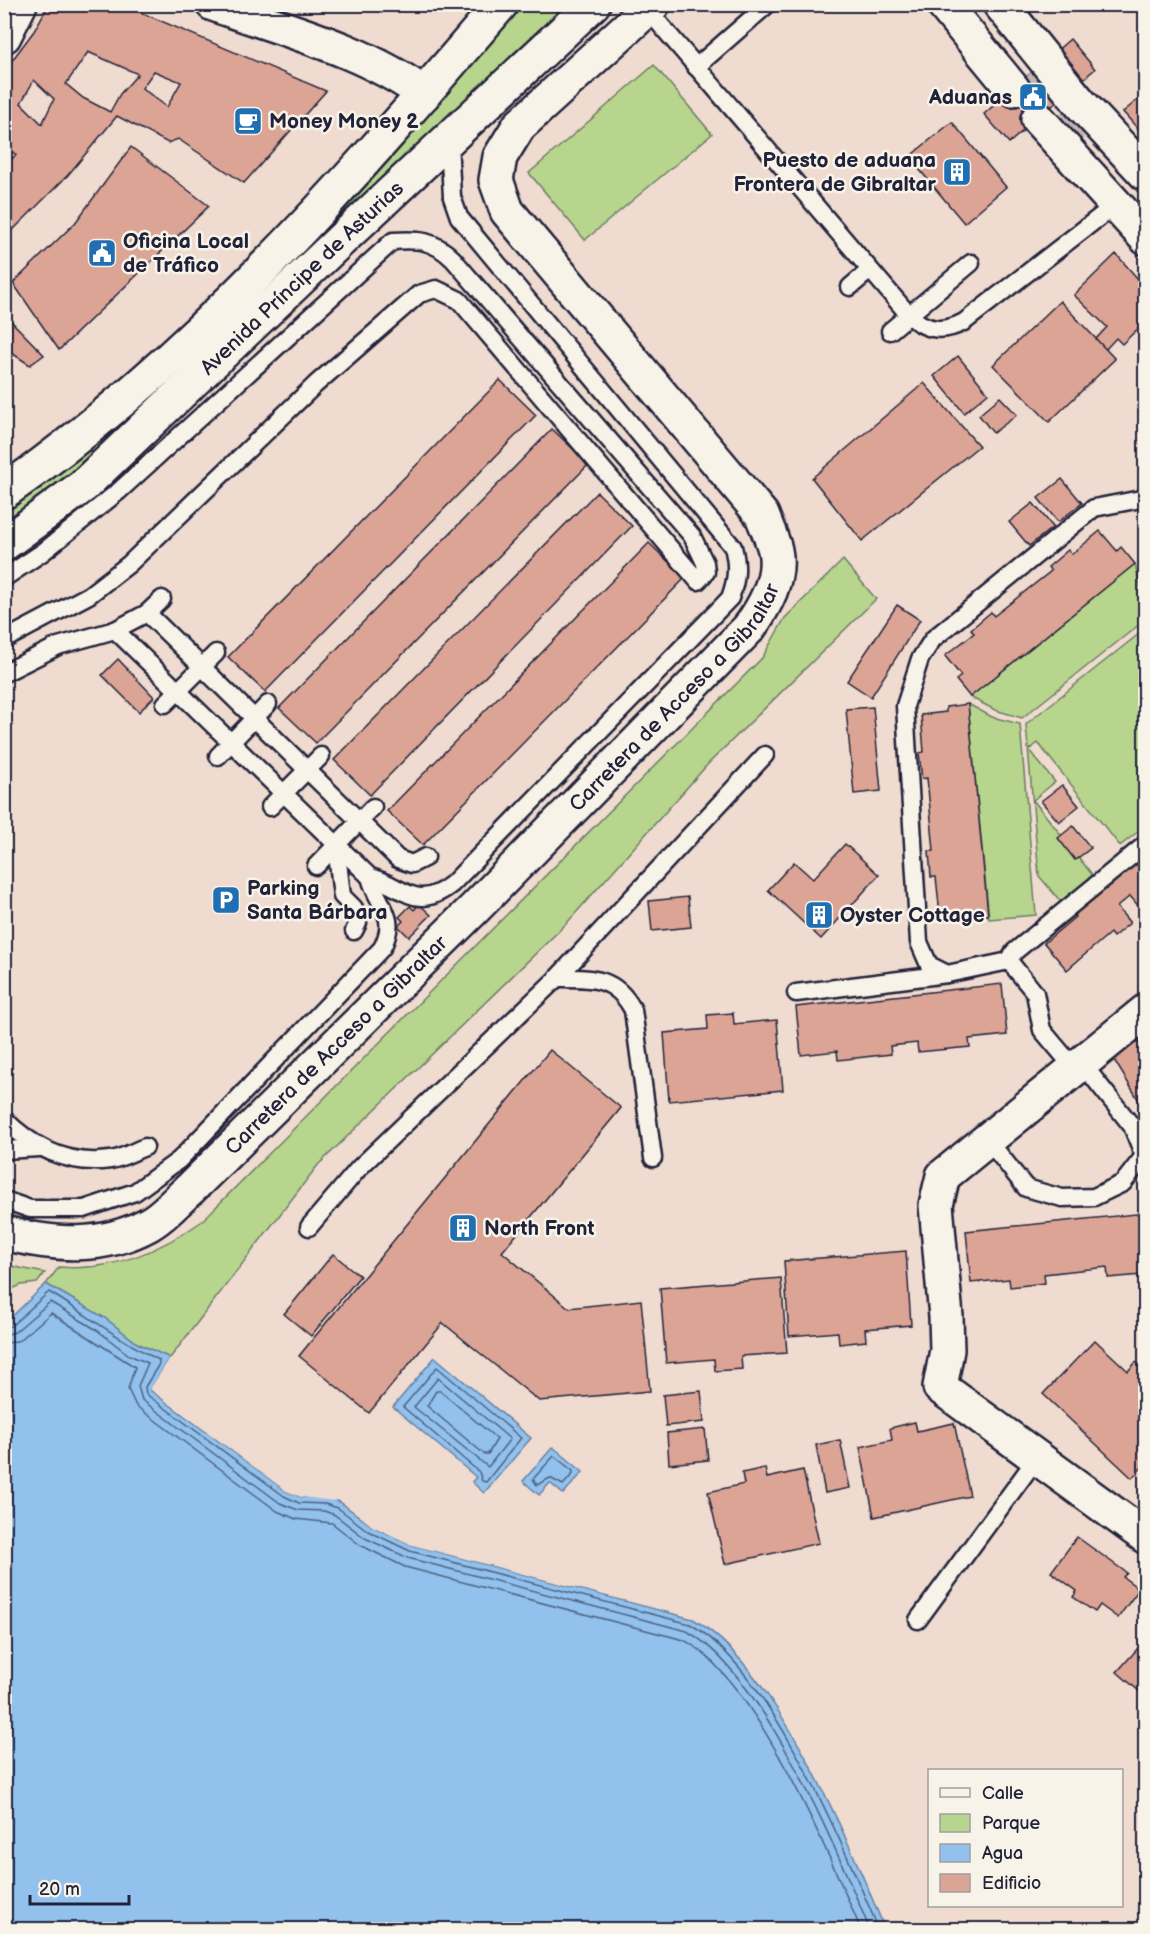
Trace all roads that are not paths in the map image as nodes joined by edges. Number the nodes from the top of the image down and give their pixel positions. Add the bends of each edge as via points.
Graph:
1 (21, 4) edge
2 (213, 4) edge
3 (501, 4) edge
4 (593, 4) edge
5 (768, 4) edge
6 (943, 4) edge
7 (970, 4) edge
8 (1000, 4) edge
9 (650, 7) edge
10 (4, 36) edge
11 (696, 67) junction
12 (424, 94) junction
13 (1038, 118) dead end
14 (450, 137) junction
15 (1146, 174) edge
16 (1115, 205) junction
17 (1146, 238) edge
18 (971, 263) dead end
19 (870, 270) junction
20 (850, 287) dead end
21 (909, 315) junction
22 (890, 331) dead end
23 (4, 492) edge
24 (1146, 498) edge
25 (72, 529) junction
26 (4, 544) edge
27 (4, 556) edge
28 (4, 578) edge
29 (162, 599) dead end
30 (147, 613) junction
31 (115, 630) junction
32 (4, 640) edge
33 (216, 653) dead end
34 (202, 666) junction
35 (4, 673) edge
36 (178, 691) junction
37 (165, 704) dead end
38 (268, 704) dead end
39 (255, 718) junction
40 (231, 743) junction
41 (218, 756) dead end
42 (321, 756) dead end
43 (765, 756) dead end
44 (308, 770) junction
45 (284, 794) junction
46 (270, 807) dead end
47 (373, 807) dead end
48 (360, 821) junction
49 (1146, 844) edge
50 (336, 845) junction
51 (426, 857) dead end
52 (316, 866) dead end
53 (370, 877) junction
54 (354, 931) dead end
55 (1009, 962) junction
56 (947, 974) junction
57 (556, 978) junction
58 (796, 993) dead end
59 (1146, 1011) edge
60 (1078, 1065) junction
61 (4, 1119) edge
62 (988, 1140) junction
63 (145, 1147) dead end
64 (39, 1148) junction
65 (4, 1150) edge
66 (1145, 1156) edge
67 (653, 1158) dead end
68 (4, 1200) edge
69 (309, 1227) dead end
70 (4, 1233) edge
71 (1036, 1459) junction
72 (1146, 1537) edge
73 (918, 1620) dead end

1 - 10 main road
2 - 12 main road via 370,61 399,75
3 - 12 main road, Avenida Príncipe de Asturias
4 - 14 main road, Avenida Príncipe de Asturias
5 - 11 lane
6 - 7 main road via 1020,82
8 - 15 main road via 1080,103
9 - 11 lane
9 - 70 main road, Carretera de Acceso a Gibraltar via 519,126 500,156 496,180 507,211 762,515 776,551 774,578 766,604 749,628 474,909 191,1188 149,1224 99,1243 40,1242
11 - 19 lane
12 - 23 main road, Avenida Príncipe de Asturias via 341,188 209,321 102,416
13 - 16 main road
14 - 26 main road, Avenida Príncipe de Asturias via 83,486
14 - 53 lane via 449,173 459,217 733,547 736,581 730,598 452,884 429,898 420,898
16 - 17 main road
16 - 21 lane via 953,328 929,329
18 - 21 lane
19 - 20 lane
19 - 21 lane
21 - 22 lane
24 - 56 lane via 1094,508 933,639 920,659 905,706 919,942 930,965
25 - 27 lane via 60,530 26,551
25 - 28 lane
25 - 32 lane via 119,491 393,241 419,239 443,249 453,259 692,536 705,563 705,572 698,581 459,300 436,290 418,294 404,305 129,564 89,595
29 - 30 lane
30 - 31 lane
30 - 34 lane
31 - 35 lane via 58,646
31 - 36 lane
33 - 34 lane
34 - 36 lane
34 - 39 lane
36 - 37 lane
36 - 40 lane
38 - 39 lane
39 - 40 lane
39 - 44 lane
40 - 41 lane
40 - 45 lane
42 - 44 lane
43 - 57 lane
44 - 45 lane
44 - 48 lane
45 - 46 lane
45 - 50 lane
47 - 48 lane
48 - 50 lane
48 - 51 lane via 398,859 412,864
49 - 55 lane via 1014,952
50 - 52 lane
50 - 53 lane
50 - 54 lane via 342,896 354,908 358,923
53 - 68 lane via 390,926 382,948 179,1160 135,1192 84,1209 30,1209
55 - 56 lane
55 - 60 lane via 1035,993 1042,1029
56 - 58 lane
57 - 67 lane via 590,978 608,983 625,996 633,1010
57 - 69 lane via 359,1168
59 - 60 main road
60 - 62 main road
60 - 66 lane via 1132,1126
61 - 64 lane
62 - 66 lane via 1026,1188 1062,1198 1094,1197 1123,1183
62 - 71 main road via 943,1176 936,1205 946,1317 940,1387
63 - 64 lane via 111,1160 80,1160
64 - 65 lane
71 - 72 main road
71 - 73 lane

